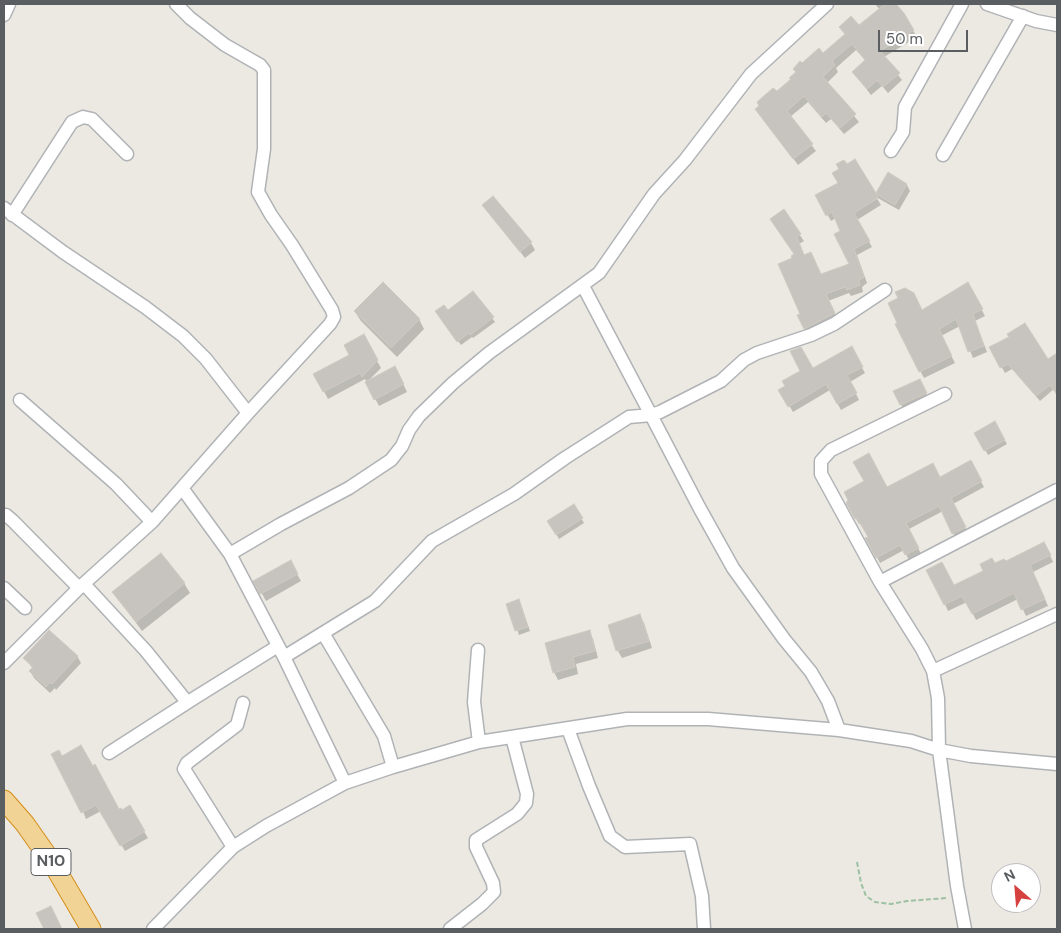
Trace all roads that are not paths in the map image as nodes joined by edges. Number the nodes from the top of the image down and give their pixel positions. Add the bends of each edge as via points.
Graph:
1 (9, 4) edge
2 (176, 4) edge
3 (827, 4) edge
4 (962, 4) edge
5 (987, 4) edge
6 (4, 15) edge
7 (1023, 16) junction
8 (1057, 25) edge
9 (891, 151) dead end
10 (127, 154) dead end
11 (943, 155) dead end
12 (8, 212) edge
13 (583, 286) junction
14 (885, 290) dead end
15 (945, 394) dead end
16 (20, 400) dead end
17 (248, 413) junction
18 (651, 415) junction
19 (182, 488) junction
20 (1057, 490) edge
21 (4, 515) edge
22 (152, 522) junction
23 (230, 554) junction
24 (880, 582) junction
25 (82, 586) junction
26 (4, 588) edge
27 (25, 608) dead end
28 (1057, 614) edge
29 (323, 633) junction
30 (478, 650) dead end
31 (281, 651) junction
32 (4, 663) edge
33 (933, 671) junction
34 (187, 702) junction
35 (243, 703) dead end
36 (568, 728) junction
37 (839, 730) junction
38 (512, 737) junction
39 (478, 742) junction
40 (939, 750) junction
41 (109, 753) dead end
42 (1057, 764) edge
43 (393, 767) junction
44 (345, 784) junction
45 (4, 800) edge
46 (233, 847) junction
47 (91, 929) edge
48 (153, 929) edge
49 (450, 929) edge
50 (704, 929) edge
51 (965, 929) edge

1 - 6 street
2 - 17 street via 225,45 264,70 264,149 258,192 334,317
3 - 13 street via 751,74 686,160 654,194 599,273
4 - 9 street via 905,107 903,132
5 - 7 street
7 - 8 street
7 - 11 street
10 - 12 street via 92,119 83,117 72,122
12 - 17 street via 182,336 206,359
13 - 18 street
13 - 23 street via 489,353 453,383 419,416 391,460 349,488
14 - 18 street via 834,324 757,353 721,381
15 - 24 street via 831,450 822,461 821,474
16 - 22 street via 116,484
17 - 19 street
18 - 29 street via 625,419 514,494 432,541 375,601
18 - 37 street via 733,568 810,672 828,701
19 - 22 street
19 - 23 street
20 - 24 street
21 - 25 street
22 - 25 street
23 - 31 street
24 - 33 street
25 - 32 street
25 - 34 street via 146,651
26 - 27 street
28 - 33 street
29 - 31 street
29 - 43 street via 384,736
30 - 39 street via 474,702
31 - 34 street
31 - 44 street
33 - 40 street via 938,698
34 - 41 street
35 - 46 street via 237,725 187,763 184,769
36 - 37 street via 627,719 708,719
36 - 38 street
36 - 50 street via 610,836 624,847 690,844 702,896
37 - 40 street via 911,741
38 - 39 street
38 - 49 street via 527,794 526,803 517,814 476,840 494,892
39 - 43 street
40 - 42 street
40 - 51 street
43 - 44 street
44 - 46 street
45 - 47 highway, N10 via 52,864
46 - 48 street

